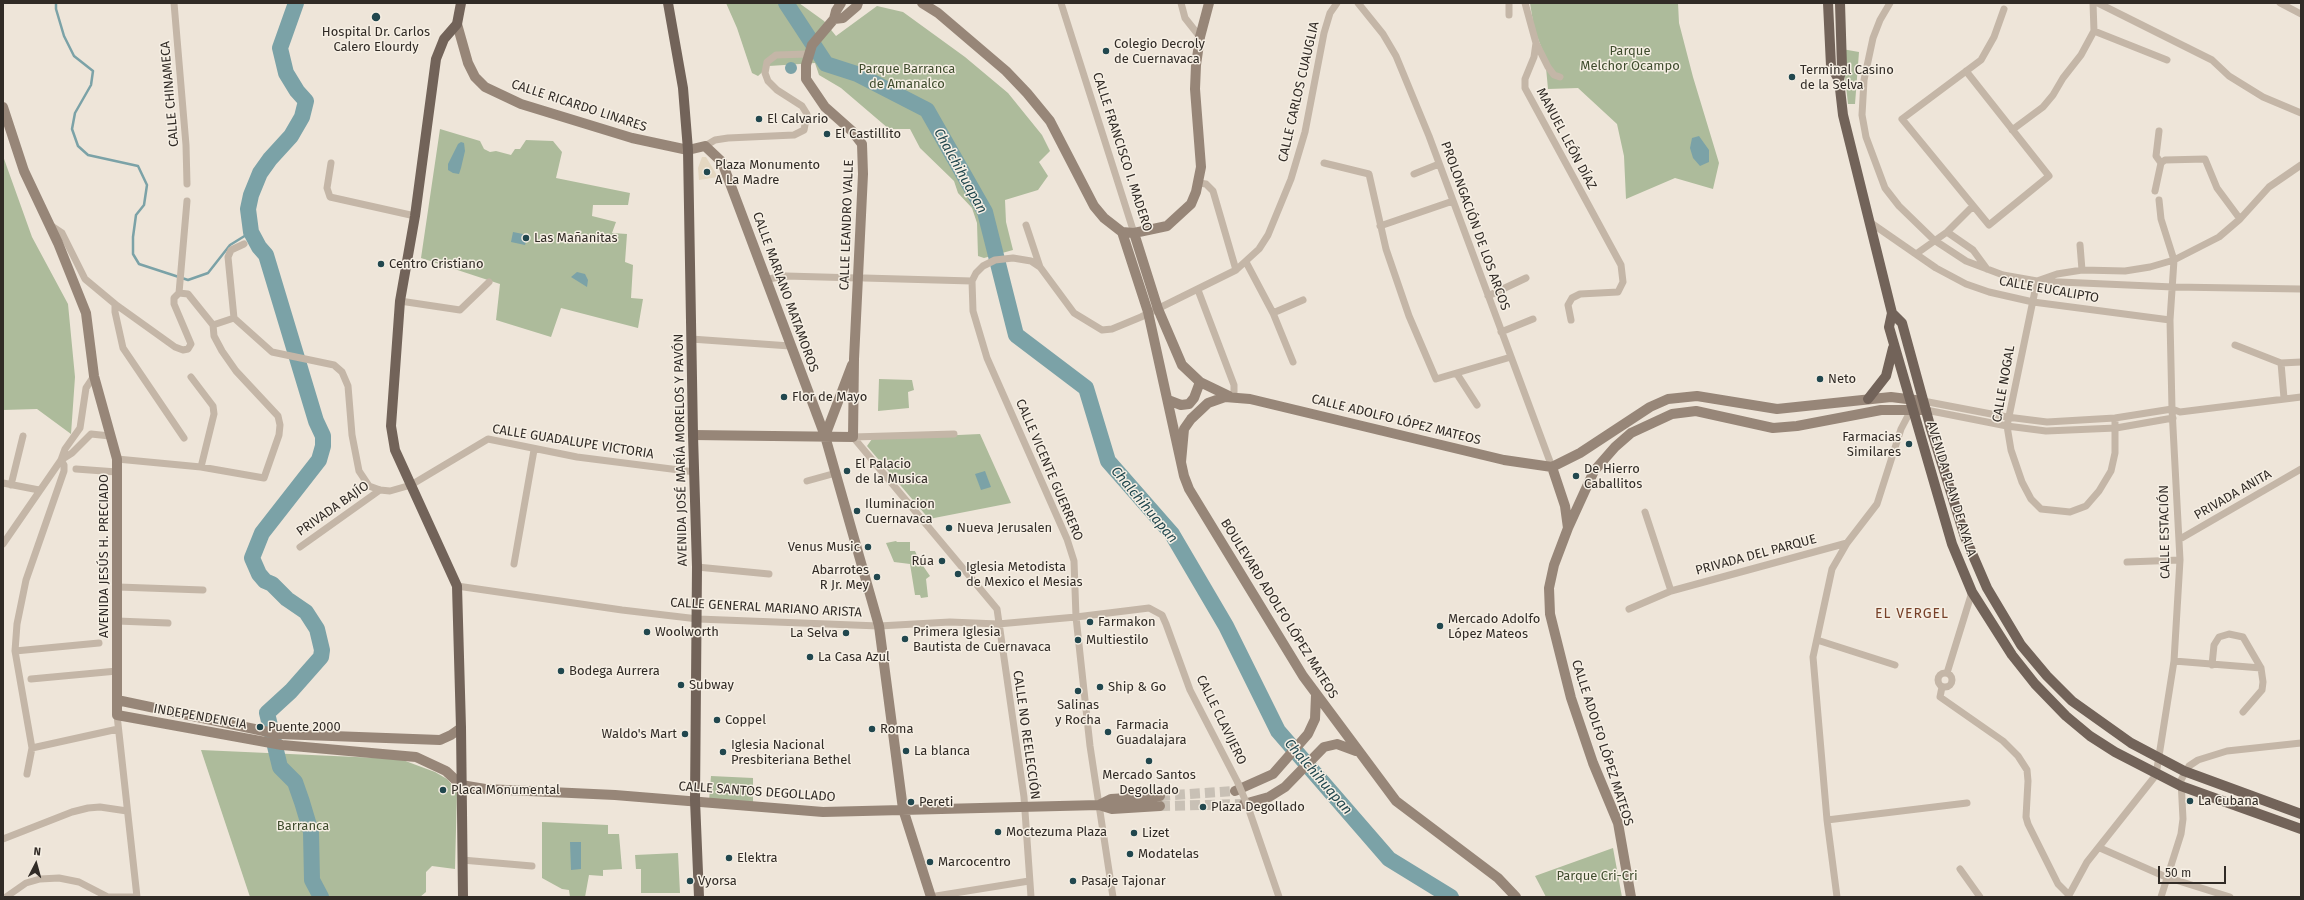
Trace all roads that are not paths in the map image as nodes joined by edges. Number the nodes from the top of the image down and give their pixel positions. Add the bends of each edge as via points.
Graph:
1 (174, 3) edge
2 (461, 3) edge
3 (668, 3) edge
4 (841, 3) edge
5 (858, 3) edge
6 (922, 3) edge
7 (1061, 3) edge
8 (1181, 3) edge
9 (1209, 3) edge
10 (1337, 3) edge
11 (1358, 3) edge
12 (1509, 3) edge
13 (1525, 3) edge
14 (1828, 3) edge
15 (1840, 3) edge
16 (1890, 3) edge
17 (2093, 3) edge
18 (2098, 3) edge
19 (2280, 3) edge
20 (2004, 9) dead end
21 (2301, 14) edge
22 (1509, 15) dead end
23 (833, 20) junction
24 (457, 24) junction
25 (2094, 31) junction
26 (1200, 37) junction
27 (1536, 43) junction
28 (810, 50) junction
29 (2167, 60) dead end
30 (1966, 71) junction
31 (1560, 77) dead end
32 (1839, 80) junction
33 (3, 107) edge
34 (2301, 113) edge
35 (2012, 130) junction
36 (2159, 131) dead end
37 (705, 146) junction
38 (688, 150) junction
39 (332, 163) dead end
40 (1324, 163) dead end
41 (2161, 163) junction
42 (1439, 164) junction
43 (2301, 165) edge
44 (1414, 174) dead end
45 (1199, 183) junction
46 (188, 184) dead end
47 (2155, 191) dead end
48 (2159, 200) dead end
49 (187, 201) dead end
50 (1453, 201) junction
51 (1973, 206) junction
52 (415, 216) junction
53 (2240, 219) junction
54 (1871, 223) junction
55 (50, 225) junction
56 (1026, 225) dead end
57 (1380, 226) junction
58 (1122, 232) junction
59 (1947, 232) junction
60 (1134, 233) junction
61 (1934, 240) junction
62 (244, 244) dead end
63 (2080, 245) dead end
64 (1916, 254) junction
65 (2174, 260) junction
66 (1246, 262) junction
67 (1040, 267) junction
68 (1986, 269) junction
69 (1236, 270) junction
70 (2082, 270) junction
71 (976, 273) joint
72 (861, 278) junction
73 (1526, 278) dead end
74 (768, 279) junction
75 (972, 281) junction
76 (2036, 281) junction
77 (489, 282) dead end
78 (2173, 287) junction
79 (2301, 289) edge
80 (1198, 290) junction
81 (179, 293) junction
82 (1488, 296) junction
83 (1303, 300) dead end
84 (400, 301) junction
85 (2033, 302) junction
86 (115, 304) junction
87 (1158, 309) junction
88 (1148, 312) junction
89 (1273, 313) junction
90 (1892, 313) junction
91 (234, 318) junction
92 (1533, 319) dead end
93 (1571, 320) dead end
94 (2170, 320) junction
95 (213, 325) junction
96 (1501, 332) junction
97 (691, 339) junction
98 (2235, 345) dead end
99 (790, 346) junction
100 (1893, 346) junction
101 (1511, 357) junction
102 (854, 359) junction
103 (1293, 362) dead end
104 (2281, 362) junction
105 (2301, 362) edge
106 (1457, 374) junction
107 (94, 376) junction
108 (191, 377) dead end
109 (1200, 382) junction
110 (1234, 397) junction
111 (2301, 397) edge
112 (1909, 398) junction
113 (2284, 398) junction
114 (1868, 399) junction
115 (1168, 400) junction
116 (1477, 405) dead end
117 (1924, 405) junction
118 (1912, 408) junction
119 (2172, 409) junction
120 (1982, 412) junction
121 (2180, 412) junction
122 (2007, 417) junction
123 (2115, 418) junction
124 (2173, 418) junction
125 (1981, 420) junction
126 (2007, 426) junction
127 (2116, 428) junction
128 (954, 434) dead end
129 (693, 435) junction
130 (23, 436) dead end
131 (110, 436) junction
132 (825, 436) junction
133 (853, 437) junction
134 (184, 438) dead end
135 (534, 450) junction
136 (117, 459) junction
137 (61, 460) junction
138 (1180, 462) junction
139 (201, 467) junction
140 (1552, 467) junction
141 (76, 469) dead end
142 (2300, 471) edge
143 (117, 472) junction
144 (695, 472) junction
145 (836, 473) junction
146 (807, 481) dead end
147 (3, 483) edge
148 (11, 485) junction
149 (411, 485) junction
150 (39, 490) junction
151 (380, 490) junction
152 (1645, 512) dead end
153 (1568, 528) junction
154 (2180, 539) junction
155 (1847, 543) junction
156 (3, 544) edge
157 (300, 548) dead end
158 (2180, 560) junction
159 (2127, 562) dead end
160 (514, 564) dead end
161 (697, 567) junction
162 (770, 574) dead end
163 (457, 586) junction
164 (118, 587) junction
165 (203, 590) dead end
166 (1671, 591) junction
167 (1972, 592) junction
168 (1628, 609) dead end
169 (698, 618) junction
170 (1076, 618) junction
171 (117, 621) junction
172 (168, 623) dead end
173 (998, 624) junction
174 (879, 626) junction
175 (1817, 640) junction
176 (99, 643) dead end
177 (15, 651) junction
178 (2174, 660) junction
179 (1895, 665) dead end
180 (2212, 665) junction
181 (2261, 668) junction
182 (117, 671) junction
183 (31, 679) dead end
184 (1316, 695) junction
185 (117, 700) junction
186 (2243, 712) dead end
187 (117, 715) junction
188 (461, 728) junction
189 (118, 729) junction
190 (2301, 743) edge
191 (32, 748) junction
192 (1358, 752) junction
193 (2158, 759) junction
194 (2184, 771) junction
195 (27, 774) dead end
196 (2156, 775) junction
197 (461, 785) junction
198 (2181, 786) junction
199 (1237, 787) junction
200 (695, 800) junction
201 (1160, 801) tunnel mouth
202 (1967, 803) dead end
203 (1099, 805) junction
204 (1246, 805) junction
205 (1024, 808) junction
206 (902, 809) junction
207 (127, 811) junction
208 (2301, 814) edge
209 (1827, 820) junction
210 (2301, 829) edge
211 (3, 839) edge
212 (2100, 848) junction
213 (462, 860) junction
214 (532, 866) dead end
215 (1960, 869) dead end
216 (2166, 877) junction
217 (1029, 881) junction
218 (2068, 896) edge
219 (6, 897) edge
220 (137, 897) edge
221 (462, 897) edge
222 (699, 897) edge
223 (702, 897) edge
224 (930, 897) edge
225 (1031, 897) edge
226 (1113, 897) edge
227 (1279, 897) edge
228 (1516, 897) edge
229 (1631, 897) edge
230 (1837, 897) edge
231 (1980, 897) edge
232 (2161, 897) edge
233 (2230, 897) edge

1 - 46 street, CALLE CHINAMECA
2 - 24 main road
3 - 38 main road, AVENIDA JOSÉ MARÍA MORELOS Y PAVÓN via 679,62
4 - 23 street
5 - 23 street via 843,18
6 - 58 street via 938,13 1006,71 1027,93 1050,121 1094,206
7 - 60 street, CALLE FRANCISCO I. MADERO
8 - 26 street via 1185,18
9 - 26 street
10 - 66 street, CALLE CARLOS CUAUGLIA via 1330,13 1324,33 1300,154 1268,235
11 - 42 street, PROLONGACIÓN DE LOS ARCOS via 1383,34 1396,56
12 - 22 street
13 - 27 street, MANUEL LEÓN DÍAZ
14 - 32 main road, AVENIDA PLAN DE AYALA via 1831,66
15 - 32 main road, AVENIDA PLAN DE AYALA via 1842,67
16 - 61 street via 1873,38 1865,75 1862,115 1866,137 1885,188 1899,206
17 - 25 street
18 - 34 street via 2212,60 2229,76 2263,97
19 - 21 street
20 - 30 street via 1994,37 1981,60
23 - 28 street
24 - 38 street, CALLE RICARDO LINARES via 468,63 475,77 485,87 521,104 632,138
24 - 52 main road via 444,40 436,59
25 - 29 street
25 - 35 street via 2053,95 2043,107
26 - 45 street via 1195,89
27 - 31 street via 1548,67 1554,75
27 - 93 street, MANUEL LEÓN DÍAZ via 1534,57 1525,79 1525,88 1621,265 1623,282 1618,292 1580,294 1572,298 1568,305
28 - 37 street via 776,55 767,62 765,73 768,81 777,90 802,106 806,114 804,130 794,135 715,140
28 - 72 street, CALLE LEANDRO VALLE via 806,78 814,93 862,144
30 - 35 street
30 - 51 street via 1902,119
32 - 54 main road, AVENIDA PLAN DE AYALA via 1848,139
33 - 55 street, AVENIDA JESÚS H. PRECIADO via 24,171
35 - 51 street via 2049,176 1988,225
36 - 41 street via 2156,156
37 - 38 street
37 - 74 street, CALLE MARIANO MATAMOROS via 722,162 728,174
38 - 97 main road, AVENIDA JOSÉ MARÍA MORELOS Y PAVÓN
39 - 52 street via 327,188 330,197
40 - 57 street via 1369,174
41 - 47 street
41 - 53 street via 2165,160 2205,159 2217,188
42 - 44 street
42 - 50 street, PROLONGACIÓN DE LOS ARCOS
43 - 53 street via 2269,187
45 - 60 street via 1191,204 1167,226
45 - 69 street via 1206,184 1213,191
48 - 65 street, CALLE ESTACIÓN via 2161,219
49 - 81 street
50 - 57 street
50 - 82 street, PROLONGACIÓN DE LOS ARCOS
51 - 59 street
52 - 84 main road
53 - 65 street via 2219,237
54 - 64 street, CALLE EUCALIPTO
54 - 90 main road, AVENIDA PLAN DE AYALA
55 - 86 street via 62,233 85,279
55 - 107 street, AVENIDA JESÚS H. PRECIADO via 86,313
56 - 67 street
57 - 106 street via 1409,316 1436,378
58 - 60 street
58 - 88 street, CALLE FRANCISCO I. MADERO
59 - 61 street
59 - 68 street via 1973,250
60 - 87 street, CALLE FRANCISCO I. MADERO
61 - 64 street
61 - 68 street via 1966,261
62 - 91 street via 231,250 228,258
63 - 70 street
64 - 85 street, CALLE EUCALIPTO via 1966,284
65 - 70 street via 2125,271
65 - 78 street, CALLE ESTACIÓN
66 - 69 street, CALLE CARLOS CUAUGLIA
66 - 89 street
67 - 71 street, CALLE CARLOS CUAUGLIA via 1031,261 1013,258 989,262
67 - 88 street, CALLE CARLOS CUAUGLIA via 1074,313 1102,330 1112,329
68 - 76 street
69 - 80 street, CALLE CARLOS CUAUGLIA
70 - 76 street
71 - 75 street, CALLE VICENTE GUERRERO
72 - 74 street via 786,276
72 - 75 street
72 - 102 street, CALLE LEANDRO VALLE
73 - 82 street
74 - 99 street, CALLE MARIANO MATAMOROS
75 - 170 street, CALLE VICENTE GUERRERO via 973,311 987,358 1067,539 1074,561
76 - 78 street
76 - 85 street, CALLE NOGAL
77 - 84 street via 460,310
78 - 79 street
78 - 94 street, CALLE ESTACIÓN
80 - 87 street, CALLE CARLOS CUAUGLIA
80 - 110 street via 1234,385
81 - 86 street via 174,298 174,304 190,344 188,349 183,350
81 - 95 street via 188,294
82 - 96 street, PROLONGACIÓN DE LOS ARCOS
83 - 89 street
84 - 149 main road via 391,426 395,450
85 - 94 street, CALLE EUCALIPTO
85 - 122 street, CALLE NOGAL
86 - 134 street via 123,348
87 - 88 street, CALLE CARLOS CUAUGLIA
87 - 109 street, CALLE ADOLFO LÓPEZ MATEOS via 1182,365
88 - 115 street, BOULEVARD ADOLFO LÓPEZ MATEOS
89 - 103 street
90 - 100 main road, AVENIDA PLAN DE AYALA via 1889,327
90 - 117 main road, AVENIDA PLAN DE AYALA via 1902,323
91 - 95 street
91 - 151 street via 272,352 334,365 342,372 348,386 352,435 359,471 369,486
92 - 96 street
94 - 119 street, CALLE ESTACIÓN
95 - 139 street via 214,336 222,351 278,416 280,425 264,478
96 - 101 street, PROLONGACIÓN DE LOS ARCOS
97 - 99 street
97 - 129 main road, AVENIDA JOSÉ MARÍA MORELOS Y PAVÓN
98 - 104 street
99 - 132 street, CALLE MARIANO MATAMOROS
100 - 112 main road, AVENIDA PLAN DE AYALA
100 - 114 main road via 1886,376
101 - 106 street
101 - 140 street, PROLONGACIÓN DE LOS ARCOS
102 - 132 street
102 - 133 street, CALLE LEANDRO VALLE
104 - 105 street
104 - 113 street
106 - 116 street
107 - 131 street, AVENIDA JESÚS H. PRECIADO
107 - 137 street via 86,388 80,428 65,448
108 - 139 street via 213,406 214,414
109 - 110 street, CALLE ADOLFO LÓPEZ MATEOS via 1215,391
109 - 115 street via 1194,398 1188,404 1181,406
110 - 138 street, CALLE ADOLFO LÓPEZ MATEOS via 1217,398 1198,410 1184,429
110 - 140 street, CALLE ADOLFO LÓPEZ MATEOS via 1337,418 1504,460
111 - 113 street
112 - 114 street
112 - 117 street
112 - 118 main road, AVENIDA PLAN DE AYALA
113 - 121 street
114 - 140 street via 1777,409 1697,396 1668,398 1580,453
115 - 138 street, BOULEVARD ADOLFO LÓPEZ MATEOS
117 - 118 street, CALLE ADOLFO LÓPEZ MATEOS
117 - 120 street
117 - 125 street
117 - 193 main road, AVENIDA PLAN DE AYALA via 1965,537 1987,588 2021,645 2072,701
118 - 153 street, CALLE ADOLFO LÓPEZ MATEOS via 1881,410 1773,428 1696,412 1672,414 1631,433 1615,447 1594,471
118 - 155 street via 1900,428 1877,504
118 - 167 main road, AVENIDA PLAN DE AYALA via 1952,544
119 - 121 street
119 - 123 street
119 - 124 street, CALLE ESTACIÓN
120 - 122 street
120 - 125 street
121 - 124 street
122 - 123 street via 2047,422
122 - 126 street, CALLE NOGAL
123 - 127 street, CALLE NOGAL
124 - 127 street
124 - 154 street, CALLE ESTACIÓN
125 - 126 street
126 - 127 street via 2046,430
126 - 127 street, CALLE NOGAL via 2011,450 2031,499 2041,509 2057,512 2070,512 2086,506 2099,491 2110,471 2115,453
128 - 133 street
129 - 132 street
129 - 144 main road, AVENIDA JOSÉ MARÍA MORELOS Y PAVÓN
130 - 148 street
131 - 136 street, AVENIDA JESÚS H. PRECIADO
131 - 137 street via 91,434
132 - 133 street
132 - 145 street, CALLE MARIANO MATAMOROS
133 - 173 street, CALLE NO REELECCIÓN via 997,609
135 - 144 street, CALLE GUADALUPE VICTORIA
135 - 149 street, CALLE GUADALUPE VICTORIA via 488,439
135 - 160 street
136 - 139 street
136 - 143 street, AVENIDA JESÚS H. PRECIADO
137 - 150 street
137 - 177 street via 64,471 26,580 16,624
138 - 184 street, BOULEVARD ADOLFO LÓPEZ MATEOS via 1189,488
140 - 153 street, CALLE ADOLFO LÓPEZ MATEOS via 1565,506
141 - 143 street
142 - 154 street, PRIVADA ANITA
143 - 164 street, AVENIDA JESÚS H. PRECIADO
144 - 161 main road, AVENIDA JOSÉ MARÍA MORELOS Y PAVÓN
145 - 146 street
145 - 174 street, CALLE MARIANO MATAMOROS
147 - 148 street
148 - 150 street
149 - 151 street, CALLE GUADALUPE VICTORIA via 390,491
149 - 163 main road
150 - 156 street
151 - 157 street, PRIVADA BAJÍO
152 - 166 street
153 - 229 street, CALLE ADOLFO LÓPEZ MATEOS via 1554,565 1549,588 1550,614 1571,698 1593,763 1618,823
154 - 158 street, CALLE ESTACIÓN
155 - 166 street, PRIVADA DEL PARQUE
155 - 175 street via 1832,569
158 - 159 street
158 - 178 street, CALLE ESTACIÓN
161 - 162 street
161 - 169 main road, AVENIDA JOSÉ MARÍA MORELOS Y PAVÓN
163 - 169 street, CALLE GENERAL MARIANO ARISTA via 622,610
163 - 188 main road
164 - 165 street
164 - 171 street, AVENIDA JESÚS H. PRECIADO
166 - 168 street, PRIVADA DEL PARQUE
167 - 196 main road, AVENIDA PLAN DE AYALA via 2012,655 2035,684 2066,716 2090,736
167 - 218 street via 1947,673 1939,675 1937,679 1942,687 1940,697 2003,742 2018,756 2028,781 2028,824 2058,884
169 - 174 street, CALLE GENERAL MARIANO ARISTA
169 - 200 main road, AVENIDA JOSÉ MARÍA MORELOS Y PAVÓN
170 - 173 street, CALLE GENERAL MARIANO ARISTA
170 - 199 street, CALLE CLAVIJERO via 1142,607 1162,615 1172,636 1190,690
170 - 203 street, CALLE VICENTE GUERRERO
171 - 172 street
171 - 182 street, AVENIDA JESÚS H. PRECIADO
173 - 174 street, CALLE GENERAL MARIANO ARISTA via 950,622
173 - 205 street, CALLE NO REELECCIÓN
174 - 206 street, CALLE MARIANO MATAMOROS
175 - 179 street
175 - 209 street via 1813,657
176 - 177 street
177 - 191 street
178 - 180 street
178 - 193 street, CALLE ESTACIÓN
180 - 181 street
180 - 181 street via 2214,645 2219,637 2229,634 2243,637
181 - 186 street via 2262,690
182 - 183 street
182 - 185 street, AVENIDA JESÚS H. PRECIADO
184 - 192 street, BOULEVARD ADOLFO LÓPEZ MATEOS
184 - 199 street via 1315,719 1308,734 1280,767 1264,780
185 - 187 street, AVENIDA JESÚS H. PRECIADO
185 - 188 street, INDEPENDENCIA via 278,734 440,740
187 - 189 street, AVENIDA JESÚS H. PRECIADO
187 - 197 street, INDEPENDENCIA via 282,745 416,757 446,771
188 - 197 main road
189 - 191 street
189 - 207 street, AVENIDA JESÚS H. PRECIADO
190 - 194 street via 2227,751 2198,760
191 - 195 street
192 - 204 street via 1337,744 1324,747 1291,783 1269,797
192 - 228 street, BOULEVARD ADOLFO LÓPEZ MATEOS via 1396,801 1498,878
193 - 194 main road, AVENIDA PLAN DE AYALA
193 - 196 street, CALLE ESTACIÓN
194 - 198 street
194 - 208 main road, AVENIDA PLAN DE AYALA
196 - 198 main road, AVENIDA PLAN DE AYALA
196 - 212 street
197 - 200 street, CALLE SANTOS DEGOLLADO via 485,789
197 - 213 main road
198 - 210 main road, AVENIDA PLAN DE AYALA
198 - 216 street via 2181,834
199 - 204 street, CALLE CLAVIJERO, bridge
200 - 206 street, CALLE SANTOS DEGOLLADO via 711,804 823,812
200 - 222 main road, AVENIDA JOSÉ MARÍA MORELOS Y PAVÓN
201 - 203 street, CALLE SANTOS DEGOLLADO via 1111,799
202 - 209 street
203 - 205 street, CALLE SANTOS DEGOLLADO
203 - 226 street, CALLE VICENTE GUERRERO
204 - 227 street, CALLE CLAVIJERO
205 - 206 street, CALLE SANTOS DEGOLLADO
205 - 217 street, CALLE NO REELECCIÓN
206 - 224 street, CALLE MARIANO MATAMOROS
207 - 211 street via 88,808
207 - 220 street, AVENIDA JESÚS H. PRECIADO
209 - 230 street
212 - 216 street
212 - 218 street via 2087,862
213 - 214 street
213 - 221 main road
215 - 231 street
216 - 232 street
216 - 233 street
217 - 224 street
217 - 225 street, CALLE NO REELECCIÓN
219 - 220 street via 26,883 59,878 79,882 108,897
222 - 223 street

